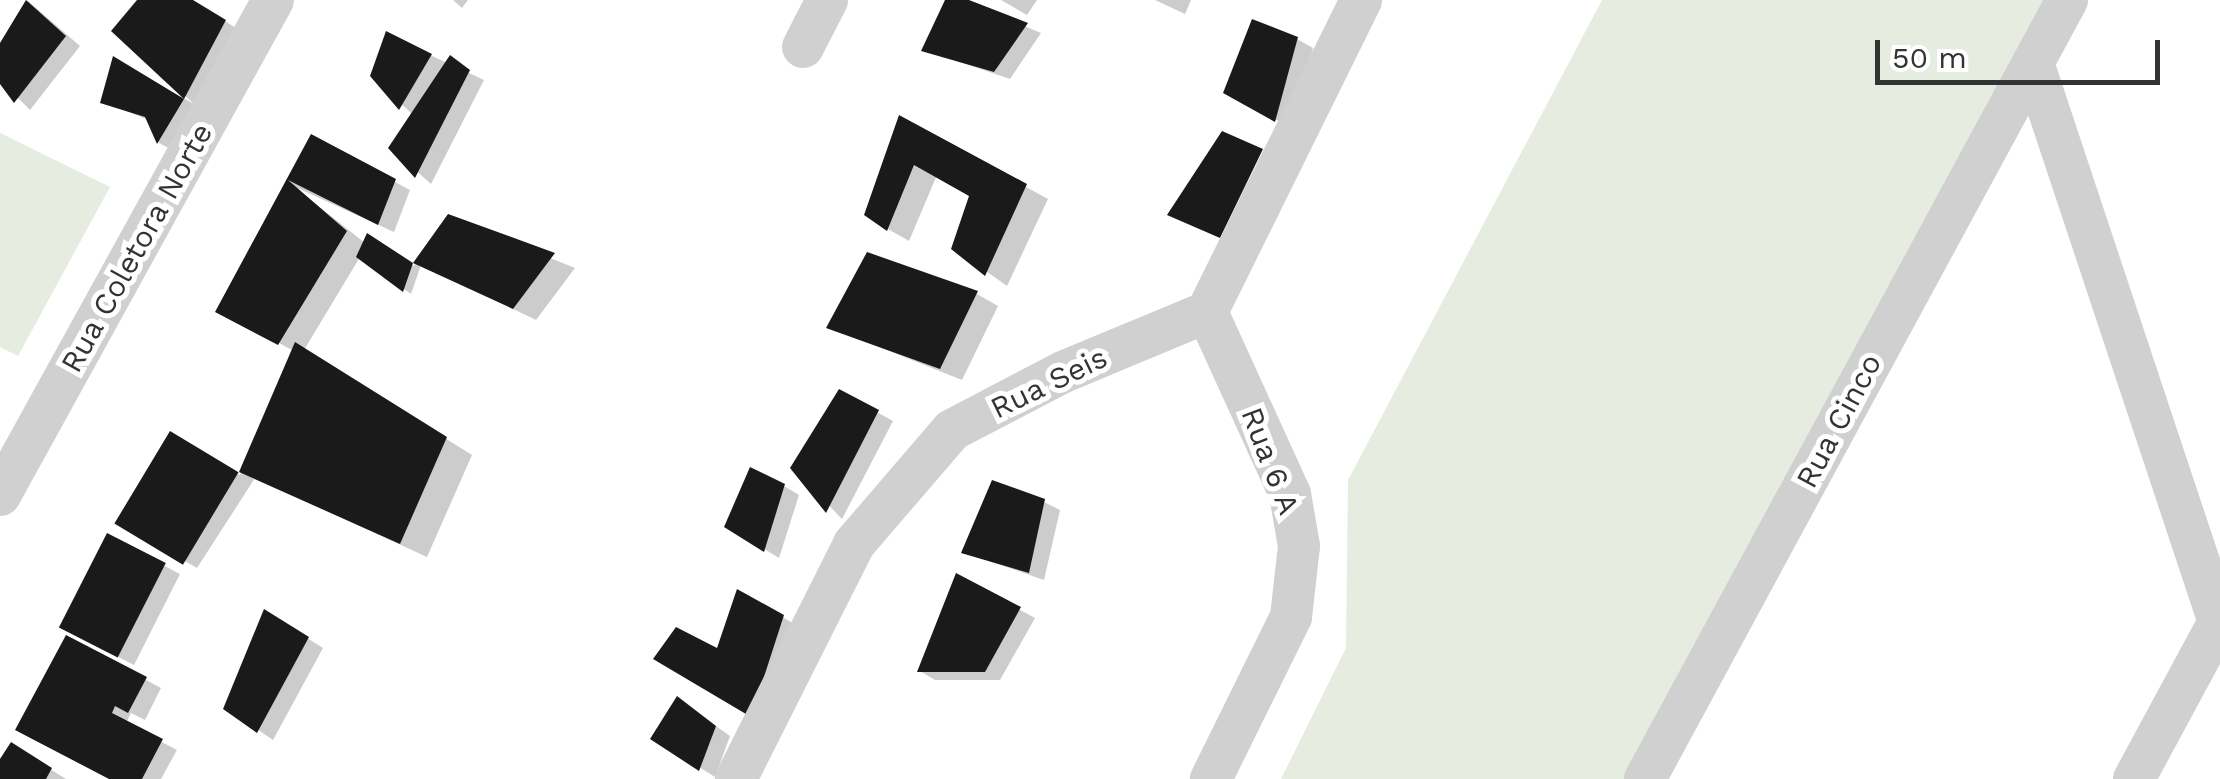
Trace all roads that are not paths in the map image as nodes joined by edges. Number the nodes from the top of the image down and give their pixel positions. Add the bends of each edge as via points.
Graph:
1 (273, 0) edge
2 (827, 0) edge
3 (1361, 0) edge
4 (2066, 0) edge
5 (803, 47) dead end
6 (2033, 63) junction
7 (1207, 312) junction
8 (0, 496) edge
9 (2219, 621) edge
10 (736, 779) edge
11 (1211, 779) edge
12 (1645, 779) edge
13 (2134, 779) edge

1 - 8 street, Rua Coletora Norte
2 - 5 street
3 - 7 street
4 - 6 street, Rua Cinco
6 - 9 street
6 - 12 street, Rua Cinco
7 - 10 street, Rua Seis via 1063,372 952,430 854,544
7 - 11 street, Rua 6 A via 1290,494 1299,546 1291,617
9 - 13 street

